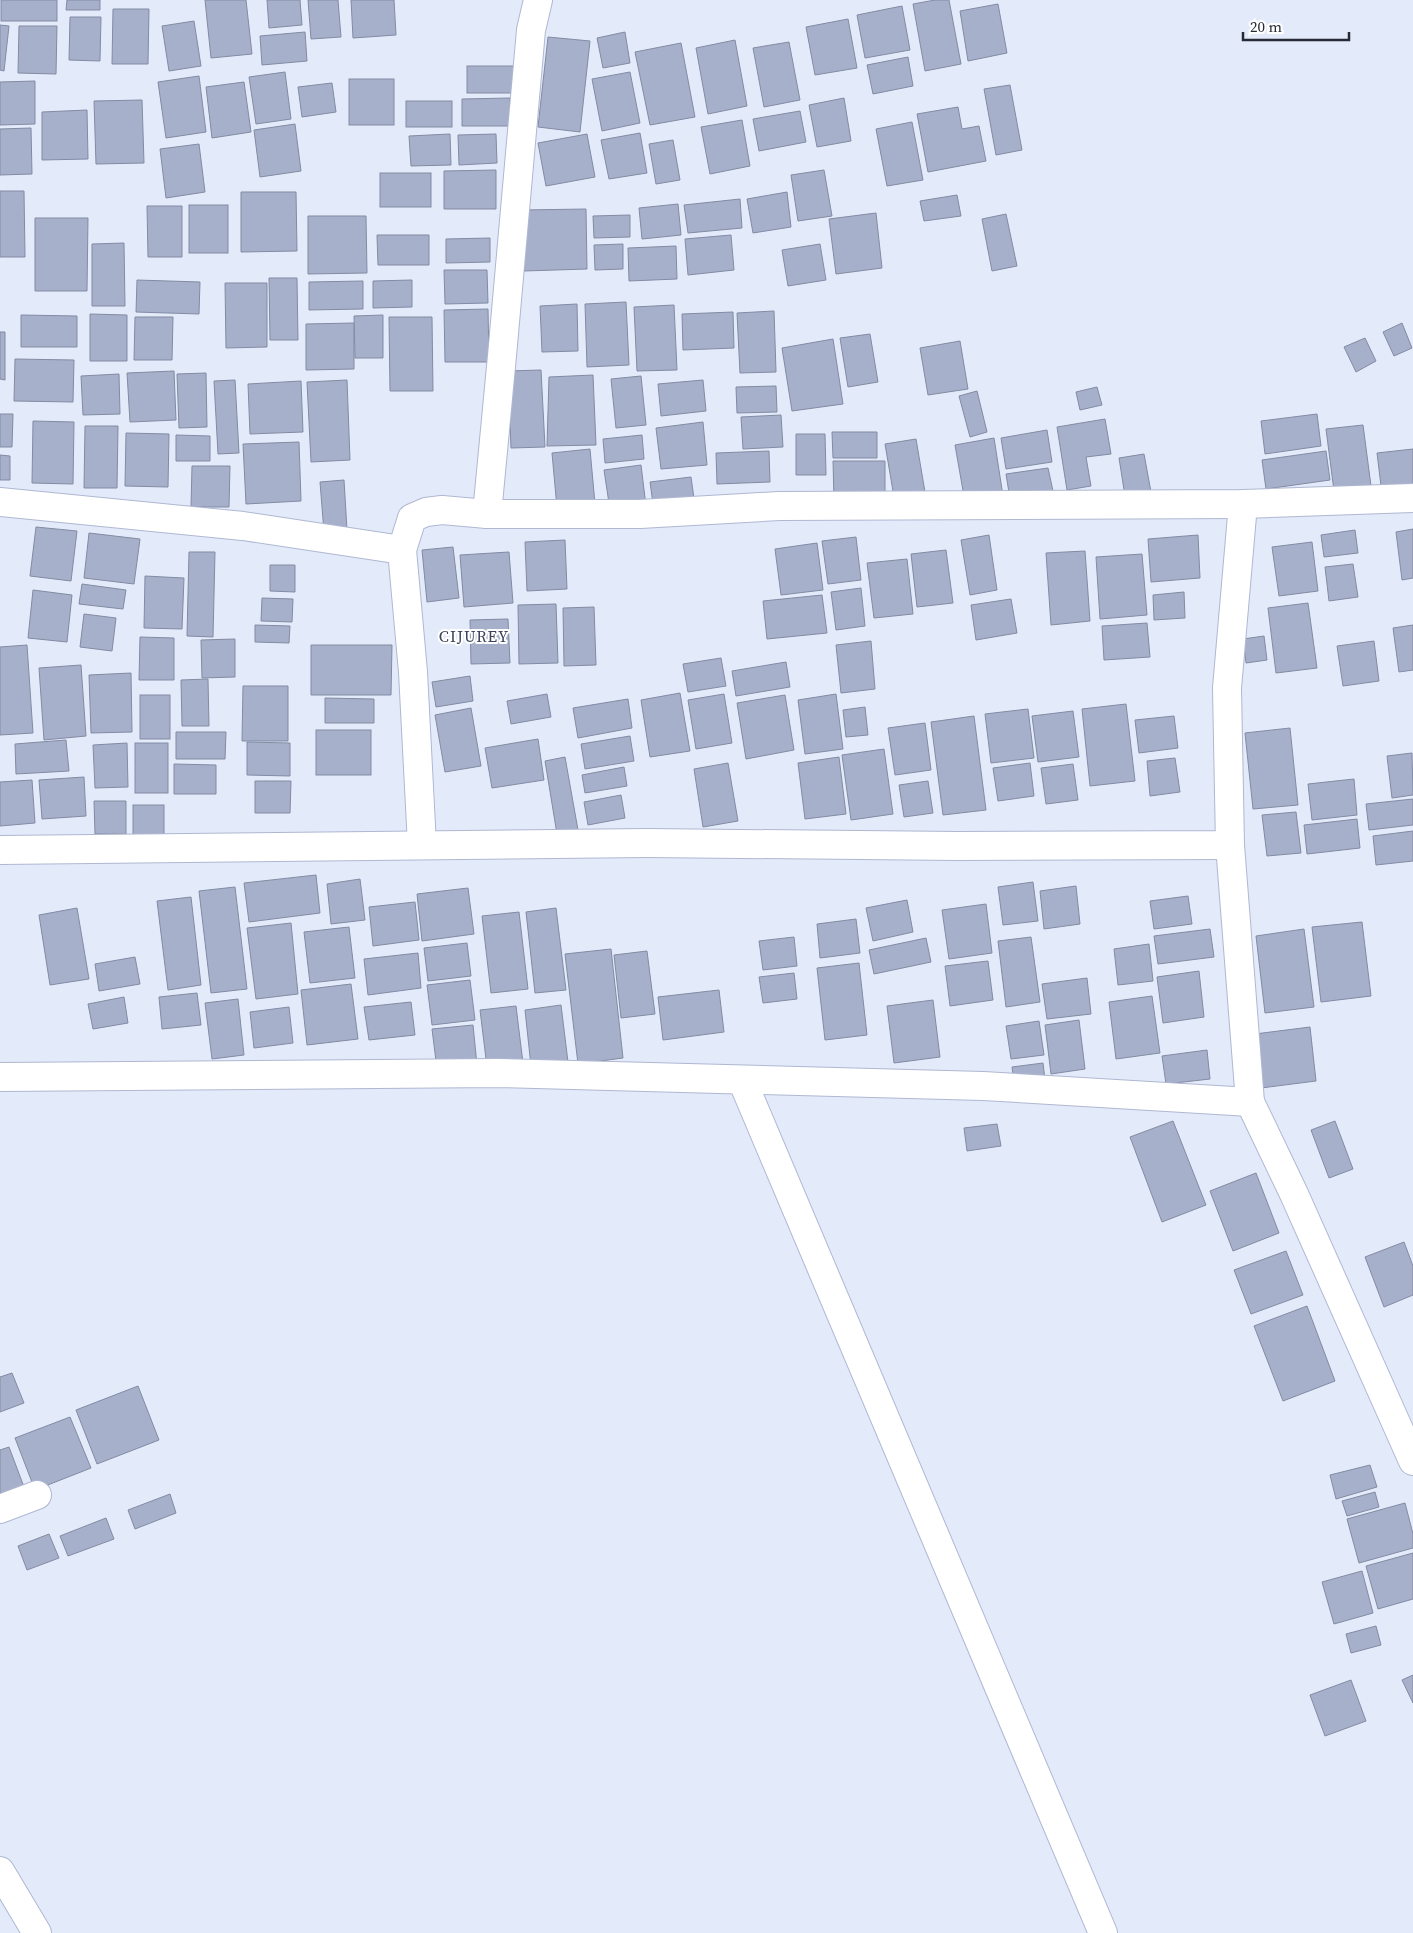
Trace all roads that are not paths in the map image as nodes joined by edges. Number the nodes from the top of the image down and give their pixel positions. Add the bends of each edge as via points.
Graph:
1 (538, 0) edge
2 (1413, 498) edge
3 (0, 502) edge
4 (1243, 504) junction
5 (487, 514) junction
6 (402, 550) junction
7 (422, 845) junction
8 (1230, 845) junction
9 (0, 850) edge
10 (0, 1077) edge
11 (742, 1080) junction
12 (1250, 1102) junction
13 (1413, 1460) edge
14 (37, 1495) dead end
15 (0, 1509) edge
16 (0, 1871) edge
17 (37, 1933) edge
18 (1103, 1933) edge

1 - 5 street via 531,30
2 - 4 street
3 - 6 street via 243,526
4 - 5 street via 788,506 640,514
4 - 8 street via 1227,688
5 - 6 street via 442,510 426,512 412,518
6 - 7 street via 413,672
7 - 8 street
7 - 9 street
8 - 12 street
10 - 11 street via 498,1073
11 - 12 street via 983,1086
11 - 18 street
12 - 13 street
14 - 15 street
16 - 17 street

